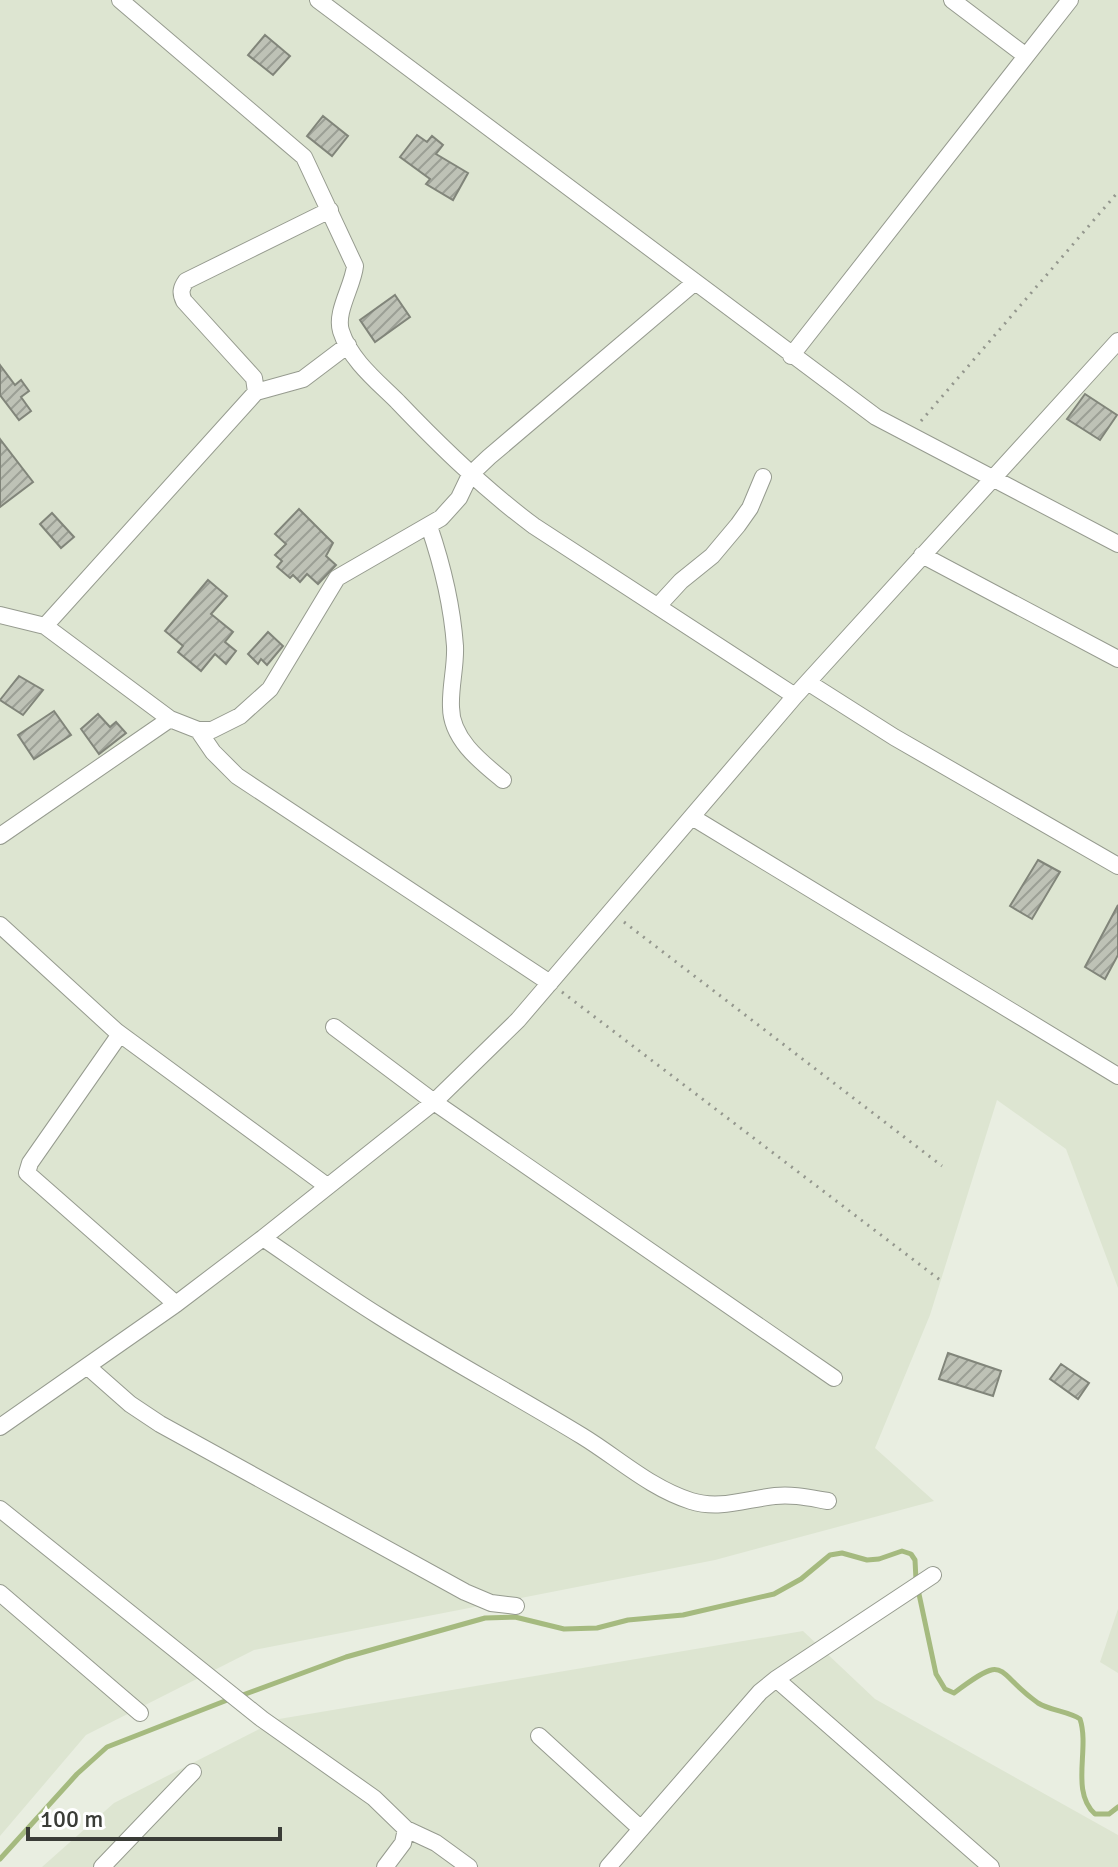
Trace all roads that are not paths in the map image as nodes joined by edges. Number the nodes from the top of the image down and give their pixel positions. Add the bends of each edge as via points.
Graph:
1 (120, 0) edge
2 (318, 0) edge
3 (952, 0) edge
4 (1070, 0) edge
5 (1026, 56) junction
6 (330, 210) junction
7 (694, 283) junction
8 (1118, 341) edge
9 (348, 345) junction
10 (791, 356) junction
11 (256, 392) junction
12 (470, 475) junction
13 (763, 477) dead end
14 (993, 479) junction
15 (429, 526) junction
16 (1118, 544) edge
17 (922, 555) junction
18 (658, 606) junction
19 (0, 615) edge
20 (45, 626) junction
21 (1118, 659) edge
22 (809, 683) junction
23 (795, 696) junction
24 (170, 719) junction
25 (198, 730) junction
26 (503, 780) dead end
27 (692, 817) junction
28 (1, 833) edge
29 (1118, 866) edge
30 (0, 925) edge
31 (550, 983) junction
32 (334, 1027) dead end
33 (116, 1031) junction
34 (1118, 1076) edge
35 (434, 1102) junction
36 (327, 1186) junction
37 (263, 1238) junction
38 (176, 1304) junction
39 (88, 1367) junction
40 (834, 1378) dead end
41 (0, 1427) edge
42 (828, 1501) dead end
43 (0, 1509) edge
44 (933, 1575) dead end
45 (0, 1593) edge
46 (516, 1606) dead end
47 (776, 1679) junction
48 (140, 1713) dead end
49 (539, 1736) dead end
50 (193, 1772) dead end
51 (406, 1829) junction
52 (641, 1829) junction
53 (102, 1867) edge
54 (385, 1867) edge
55 (469, 1867) edge
56 (608, 1867) edge
57 (991, 1867) edge

1 - 6 street via 294,146
2 - 7 street
3 - 5 street
4 - 5 street
5 - 10 street
6 - 9 street via 355,266 339,322
6 - 11 street via 183,286 184,301 254,378
7 - 10 street
7 - 12 street
8 - 14 street
9 - 11 street via 303,379
9 - 12 street via 360,364
10 - 14 street via 876,417
11 - 20 street
12 - 15 street via 459,498
12 - 18 street via 534,526
13 - 18 street via 738,525
14 - 16 street
14 - 17 street
15 - 25 street via 337,578 270,689 240,716 212,730
15 - 26 street via 443,571 455,645 450,711 465,745
17 - 21 street
17 - 22 street
18 - 23 street
19 - 20 street
20 - 24 street
22 - 23 street
22 - 29 street
23 - 27 street
24 - 25 street
24 - 28 street
25 - 31 street via 237,776
27 - 31 street
27 - 34 street
30 - 33 street
31 - 35 street
32 - 35 street
33 - 36 street
33 - 38 street via 113,1047 27,1173
35 - 36 street
35 - 40 street
36 - 37 street
37 - 38 street
37 - 42 street via 379,1316 678,1496 707,1505 777,1495
38 - 39 street
39 - 41 street
39 - 46 street via 160,1424 465,1592
43 - 51 street via 262,1719 374,1798
44 - 47 street
45 - 48 street
47 - 52 street
47 - 57 street
49 - 52 street
50 - 53 street
51 - 54 street via 403,1843
51 - 55 street
52 - 56 street

